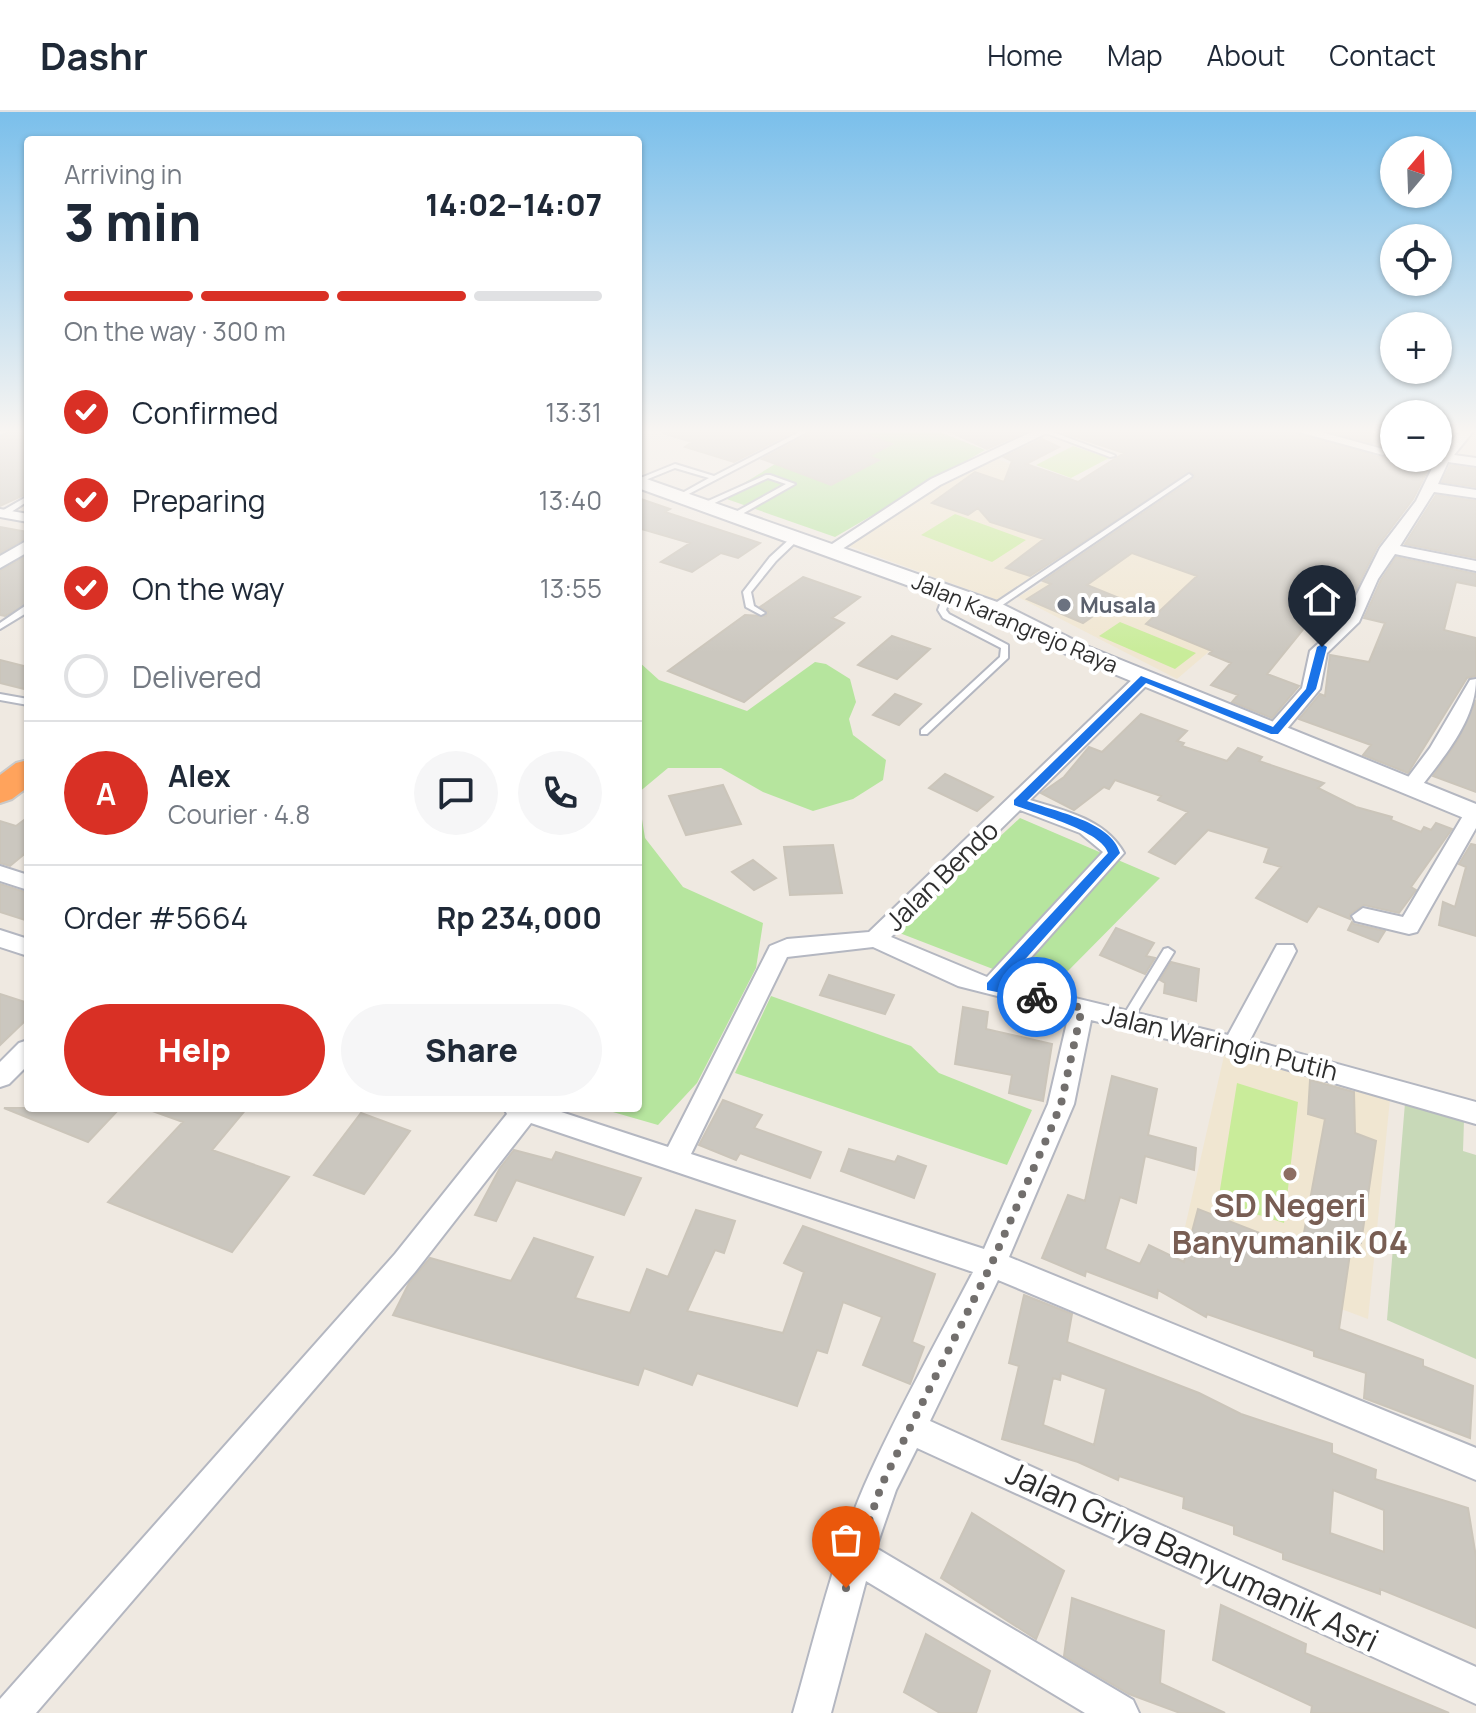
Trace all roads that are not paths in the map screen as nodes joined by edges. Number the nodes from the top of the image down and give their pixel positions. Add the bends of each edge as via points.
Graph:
1 (19, 504) edge
2 (699, 504) edge
3 (706, 504) edge
4 (757, 504) edge
5 (895, 504) edge
6 (1148, 504) edge
7 (1418, 504) edge
8 (703, 505) junction
9 (1, 515) edge
10 (735, 516) junction
11 (24, 520) edge
12 (796, 538) junction
13 (24, 548) edge
14 (1388, 548) junction
15 (831, 550) junction
16 (0, 563) edge
17 (1476, 566) edge
18 (949, 591) junction
19 (992, 608) junction
20 (24, 611) edge
21 (761, 613) dead end
22 (0, 627) edge
23 (1144, 678) junction
24 (1475, 689) edge
25 (0, 697) edge
26 (24, 701) edge
27 (924, 732) dead end
28 (1274, 732) junction
29 (24, 745) edge
30 (0, 764) edge
31 (24, 773) edge
32 (1410, 788) junction
33 (0, 792) edge
34 (1019, 803) junction
35 (1475, 814) edge
36 (0, 873) edge
37 (24, 882) edge
38 (1363, 916) dead end
39 (0, 938) edge
40 (875, 939) junction
41 (24, 947) edge
42 (1285, 951) dead end
43 (1168, 952) dead end
44 (992, 986) junction
45 (1082, 1008) junction
46 (1127, 1019) junction
47 (1235, 1045) junction
48 (24, 1054) edge
49 (0, 1077) edge
50 (519, 1112) edge
51 (530, 1112) edge
52 (1476, 1113) edge
53 (675, 1160) junction
54 (991, 1265) junction
55 (908, 1427) junction
56 (1476, 1464) edge
57 (856, 1556) junction
58 (1476, 1686) edge
59 (12, 1713) edge
60 (812, 1713) edge
61 (1120, 1713) edge

1 - 9 lane
2 - 8 main road, Jalan Karangrejo Raya
3 - 8 lane
4 - 10 lane
5 - 15 street
6 - 19 lane
7 - 14 street
8 - 10 main road, Jalan Karangrejo Raya
9 - 11 street
10 - 12 main road, Jalan Karangrejo Raya
12 - 15 main road, Jalan Karangrejo Raya
12 - 21 lane via 747,592 750,607
13 - 16 street
14 - 17 street
14 - 28 street via 1351,622 1319,651 1311,689
15 - 18 main road, Jalan Karangrejo Raya
18 - 19 main road, Jalan Karangrejo Raya
18 - 27 lane via 942,610 946,616 997,640 1005,647 1004,658
19 - 23 main road, Jalan Karangrejo Raya
20 - 22 lane
23 - 28 main road, Jalan Karangrejo Raya
23 - 34 street, Jalan Bendo
24 - 32 street
25 - 26 lane
28 - 32 main road, Jalan Karangrejo Raya
29 - 30 highway
31 - 33 highway
32 - 35 main road, Jalan Karangrejo Raya
34 - 40 street, Jalan Bendo
34 - 44 street via 1097,832 1111,842 1114,853
35 - 38 street via 1409,926
36 - 37 street
39 - 41 street
40 - 44 street, Jalan Waringin Putih via 966,980
40 - 53 street via 778,952
42 - 47 street
43 - 46 lane
44 - 45 street, Jalan Waringin Putih
45 - 46 street, Jalan Waringin Putih
45 - 54 street via 1061,1104
46 - 47 street, Jalan Waringin Putih
47 - 52 street, Jalan Waringin Putih
48 - 49 street
50 - 59 street via 394,1275
51 - 53 street
53 - 54 street
54 - 55 street
54 - 56 street
55 - 57 street
55 - 58 street, Jalan Griya Banyumanik Asri
57 - 60 street
57 - 61 street

